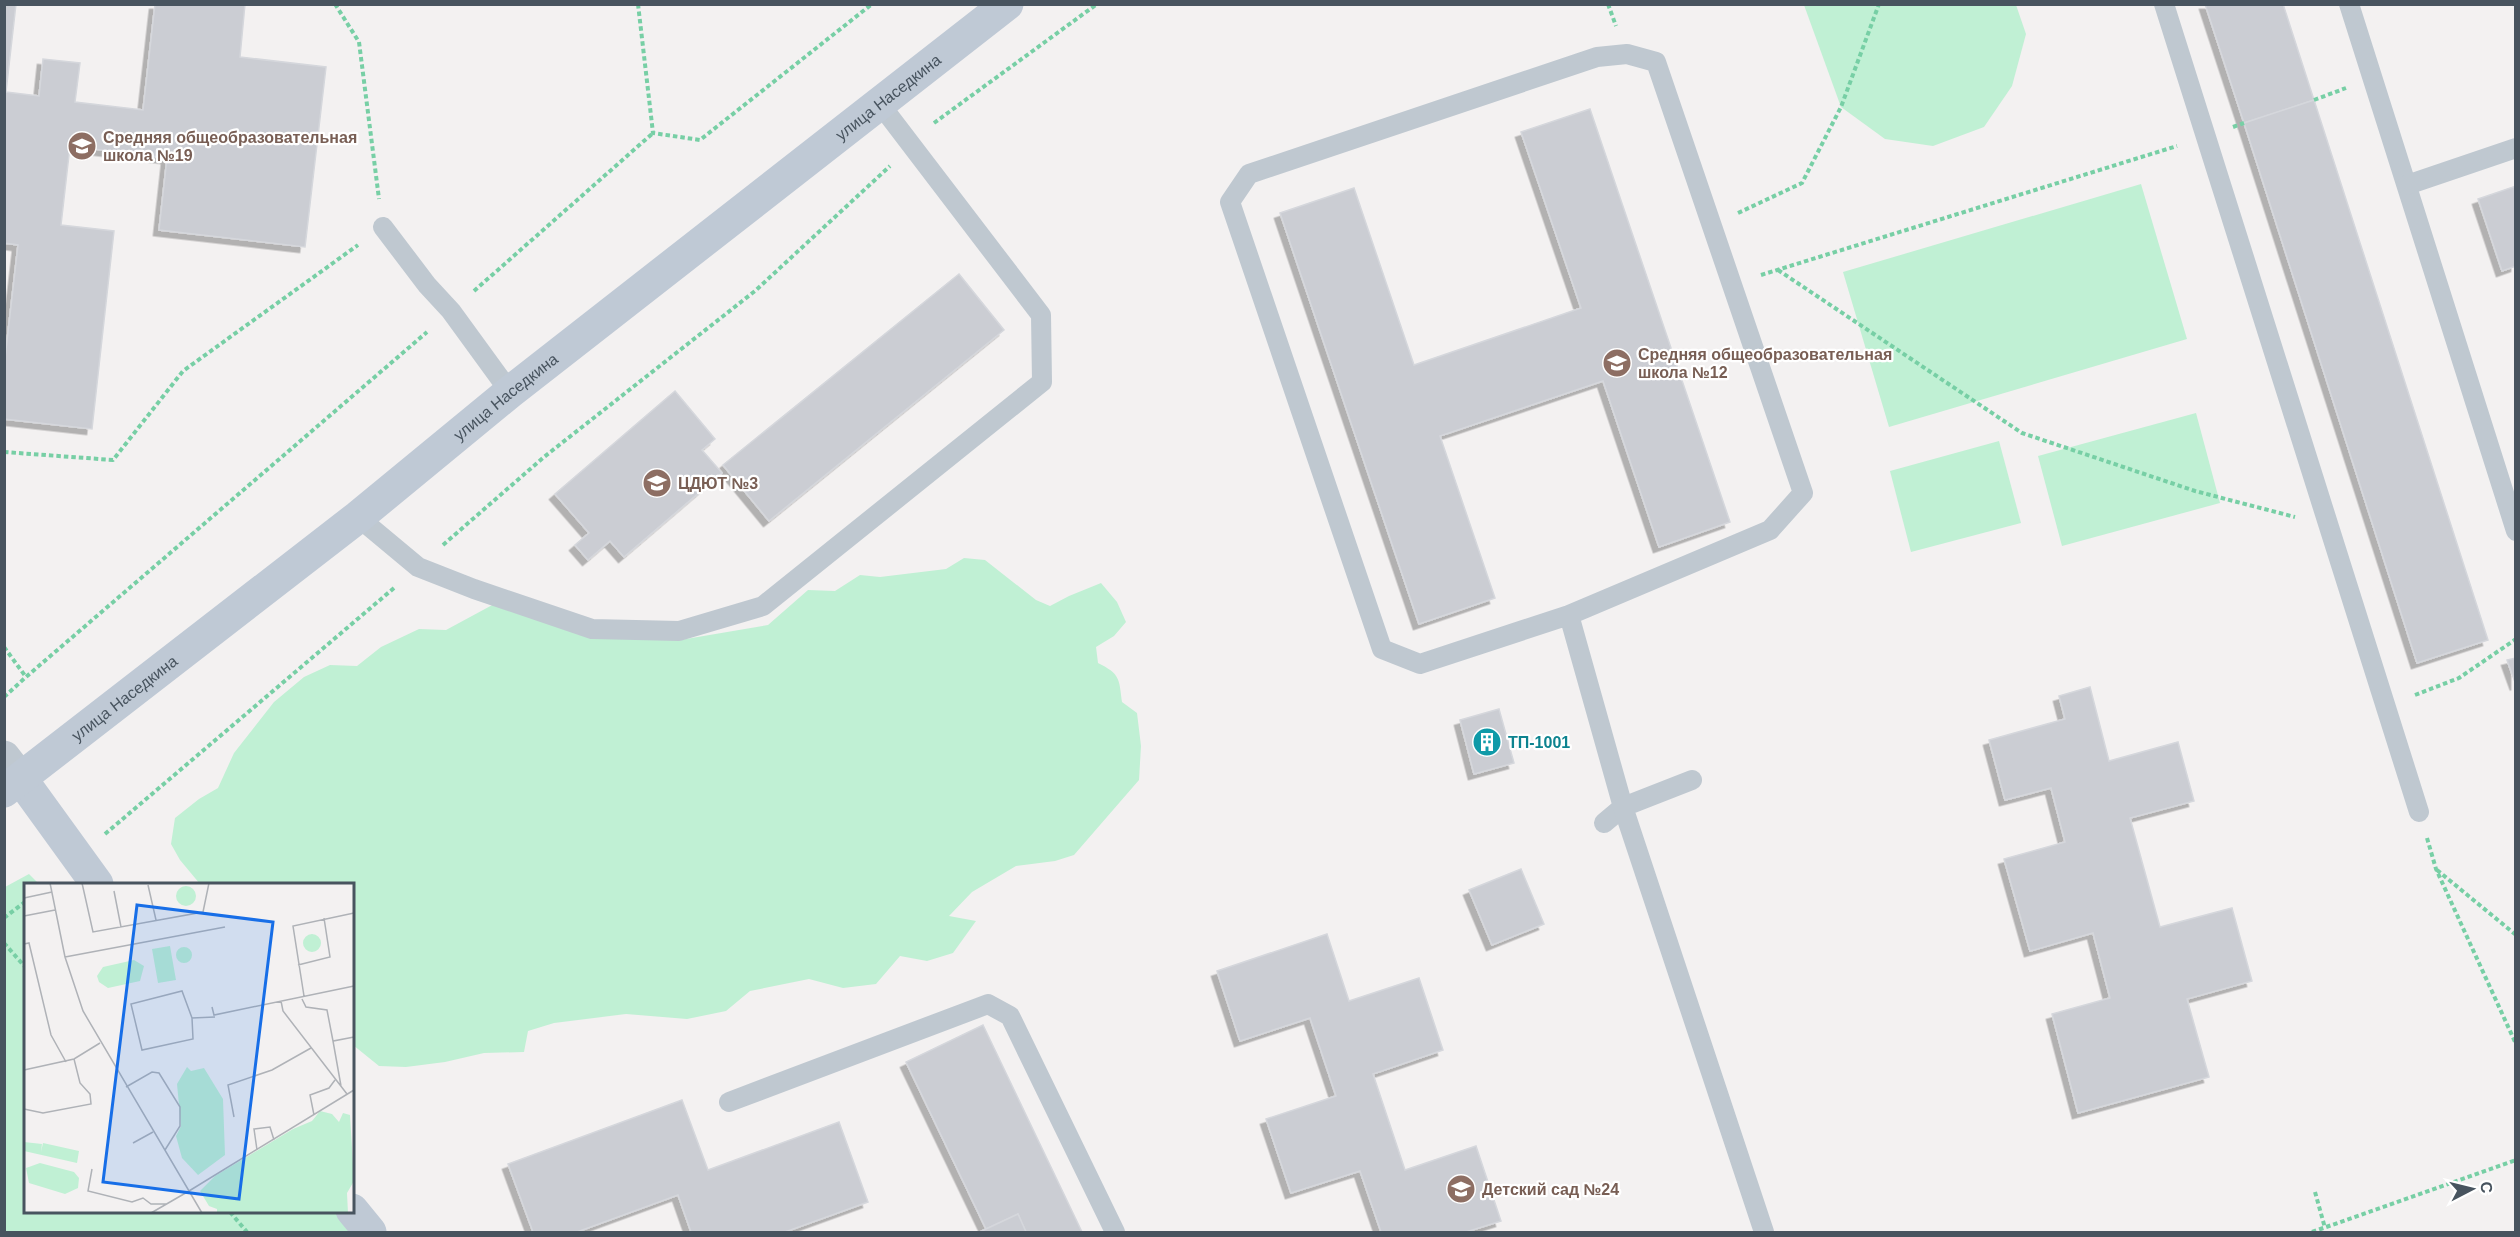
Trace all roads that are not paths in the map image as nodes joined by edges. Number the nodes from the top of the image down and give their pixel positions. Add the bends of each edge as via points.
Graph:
1 (1007, 4) edge
2 (2164, 4) edge
3 (2349, 4) edge
4 (880, 104) junction
5 (2516, 148) edge
6 (2407, 185) junction
7 (383, 228) road end
8 (510, 392) junction
9 (358, 517) junction
10 (2516, 531) edge
11 (1569, 615) junction
12 (10, 776) edge
13 (1692, 780) dead end
14 (1623, 807) junction
15 (2419, 812) road end
16 (1604, 823) dead end
17 (94, 883) edge
18 (729, 1102) dead end
19 (354, 1213) edge
20 (370, 1233) edge
21 (1115, 1233) edge
22 (1764, 1233) edge

1 - 4 main road, улица Наседкина
2 - 15 lane
3 - 6 lane
4 - 8 main road, улица Наседкина
4 - 9 lane via 1041,315 1042,381 763,606 680,631 592,629 418,567
5 - 6 lane
6 - 10 lane
7 - 8 lane
8 - 9 main road, улица Наседкина
9 - 12 main road, улица Наседкина
11 - 11 lane via 1420,664 1382,649 1230,202 1248,174 1597,57 1627,54 1656,62 1803,493 1770,530
11 - 14 lane
12 - 17 main road
13 - 14 lane
14 - 16 lane
14 - 22 lane
18 - 21 lane via 988,1004 1010,1016
19 - 20 main road

